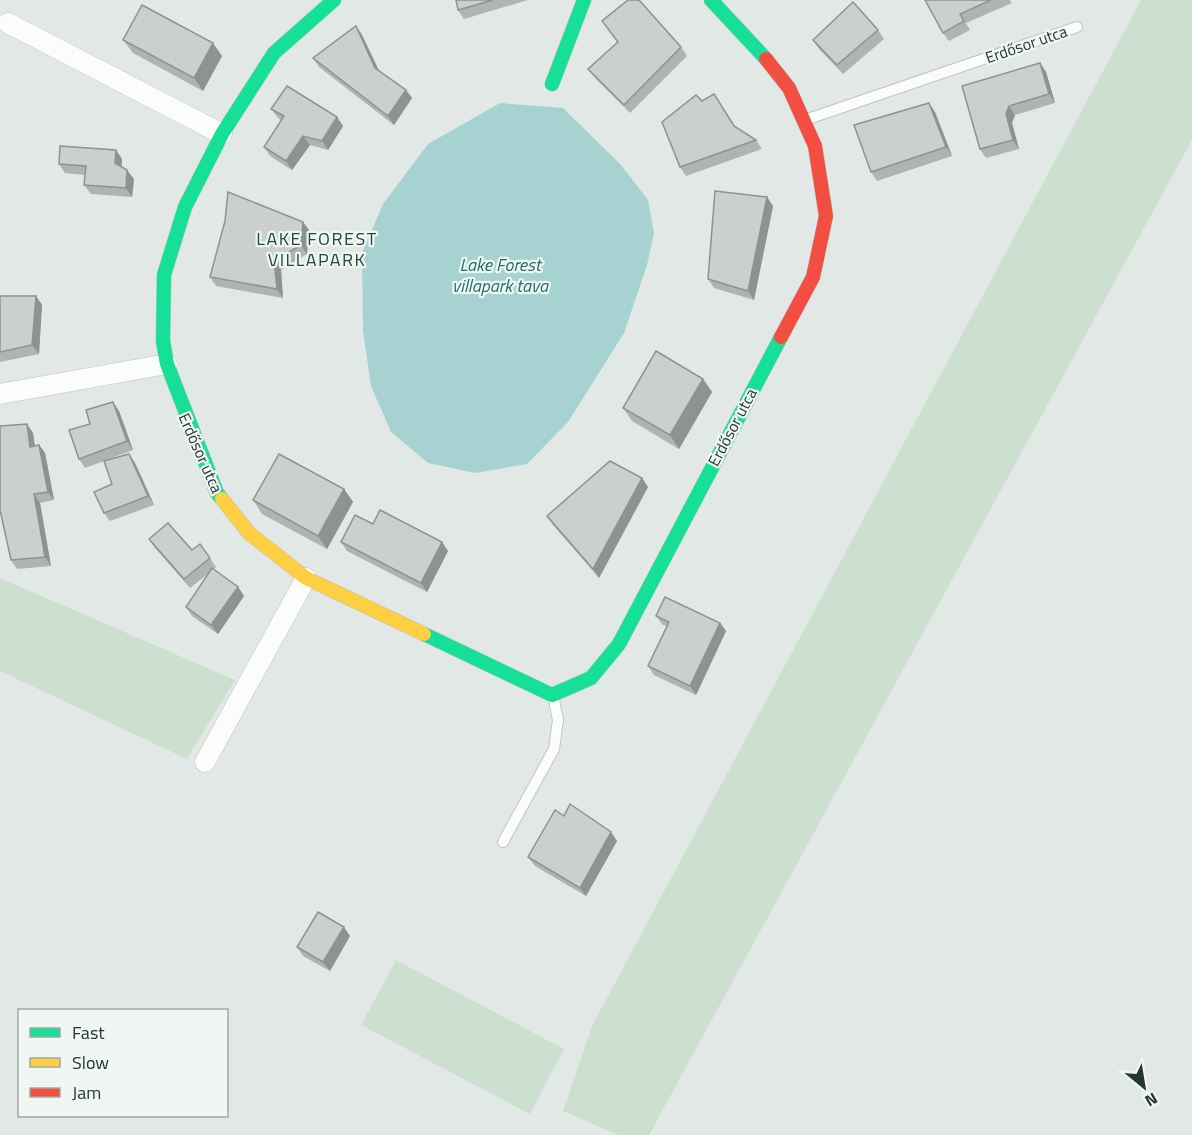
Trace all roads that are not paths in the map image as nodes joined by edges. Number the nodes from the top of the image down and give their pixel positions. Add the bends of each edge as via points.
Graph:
1 (334, 0) edge
2 (584, 0) edge
3 (711, 0) edge
4 (8, 23) dead end
5 (1077, 27) dead end
6 (552, 84) dead end
7 (805, 120) junction
8 (222, 134) junction
9 (166, 364) junction
10 (0, 394) edge
11 (306, 578) junction
12 (552, 695) junction
13 (205, 762) dead end
14 (503, 843) dead end

1 - 8 street, Erdősor utca via 274,53
2 - 6 street
3 - 7 street, Erdősor utca via 789,88
4 - 8 street
5 - 7 lane, Erdősor utca
7 - 12 street, Erdősor utca via 815,146 826,216 813,278 619,644 591,678
8 - 9 street, Erdősor utca via 184,207 164,275
9 - 10 street
9 - 11 street, Erdősor utca via 217,493 249,533
11 - 12 street, Erdősor utca
11 - 13 street
12 - 14 lane via 558,720 554,749

